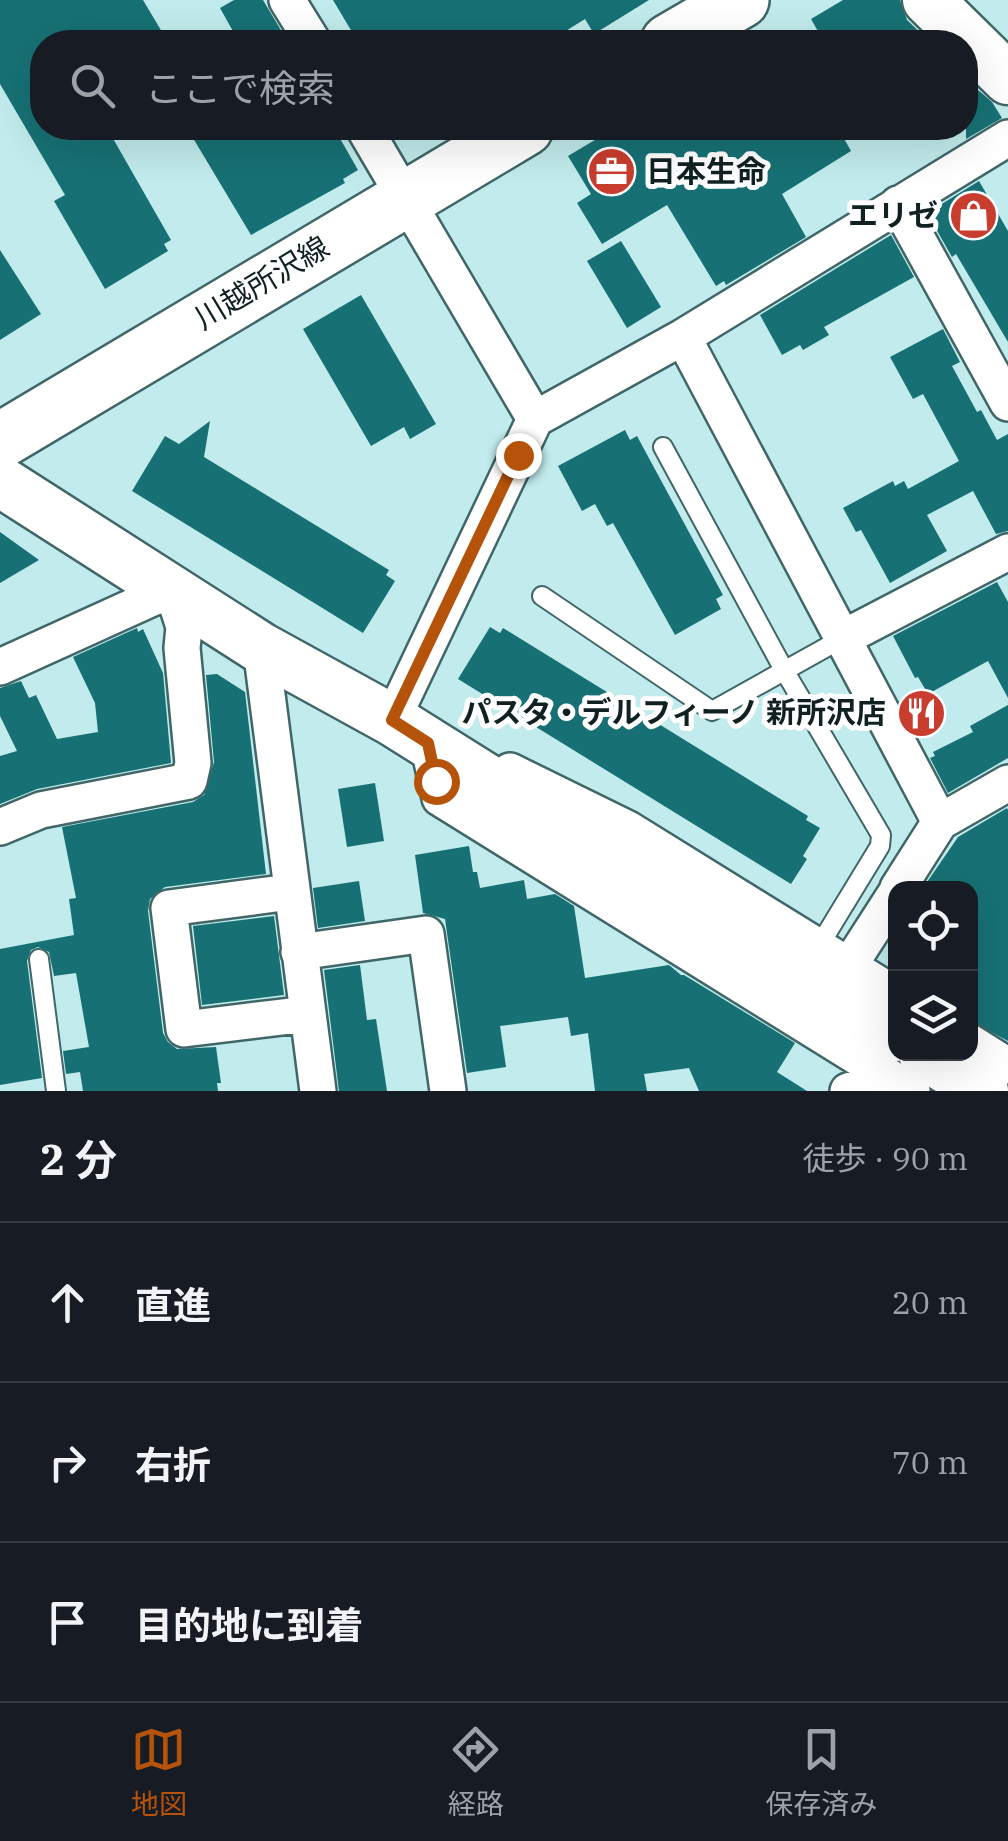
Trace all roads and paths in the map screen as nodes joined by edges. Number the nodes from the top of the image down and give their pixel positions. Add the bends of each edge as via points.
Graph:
1 (288, 0) edge
2 (741, 0) edge
3 (928, 0) edge
4 (306, 30) edge
5 (690, 30) edge
6 (958, 30) edge
7 (978, 49) edge
8 (1008, 79) edge
9 (1008, 138) edge
10 (371, 140) edge
11 (505, 140) edge
12 (406, 198) junction
13 (898, 204) junction
14 (682, 337) junction
15 (1008, 403) edge
16 (535, 419) junction
17 (0, 441) edge
18 (663, 447) dead end
19 (0, 481) edge
20 (1008, 552) edge
21 (172, 589) junction
22 (542, 596) dead end
23 (843, 638) junction
24 (261, 648) junction
25 (0, 668) edge
26 (784, 670) junction
27 (410, 731) junction
28 (1008, 783) edge
29 (940, 822) junction
30 (0, 828) edge
31 (903, 881) edge
32 (290, 892) junction
33 (888, 905) edge
34 (819, 946) junction
35 (299, 952) junction
36 (39, 959) dead end
37 (849, 966) junction
38 (888, 990) edge
39 (307, 1014) junction
40 (978, 1047) edge
41 (905, 1064) edge
42 (1008, 1066) edge
43 (1008, 1078) edge
44 (56, 1091) edge
45 (318, 1091) edge
46 (448, 1091) edge
47 (848, 1091) edge
48 (983, 1091) edge
49 (1000, 1091) edge

1 - 4 street
2 - 5 main road
3 - 6 street
7 - 8 street
9 - 13 street
10 - 12 street
11 - 12 main road, 川越所沢線
12 - 16 street
12 - 17 main road, 川越所沢線
13 - 14 street
13 - 15 street
14 - 16 street
14 - 23 street
16 - 27 street
18 - 26 lane
19 - 21 street
20 - 23 street
21 - 24 street
21 - 25 street
21 - 30 street via 184,627 189,782 41,810
22 - 26 lane via 712,710
23 - 26 lane
23 - 29 street
24 - 27 street
24 - 32 street
26 - 34 lane via 881,835
27 - 34 street via 628,829
27 - 41 street
28 - 29 street
29 - 31 street
32 - 35 street
32 - 39 street via 169,908 184,1030
33 - 37 street
34 - 37 street
35 - 39 street
35 - 46 street via 426,934
36 - 44 lane
37 - 38 street
39 - 45 street
40 - 42 street
41 - 47 street
41 - 48 street
43 - 49 street

